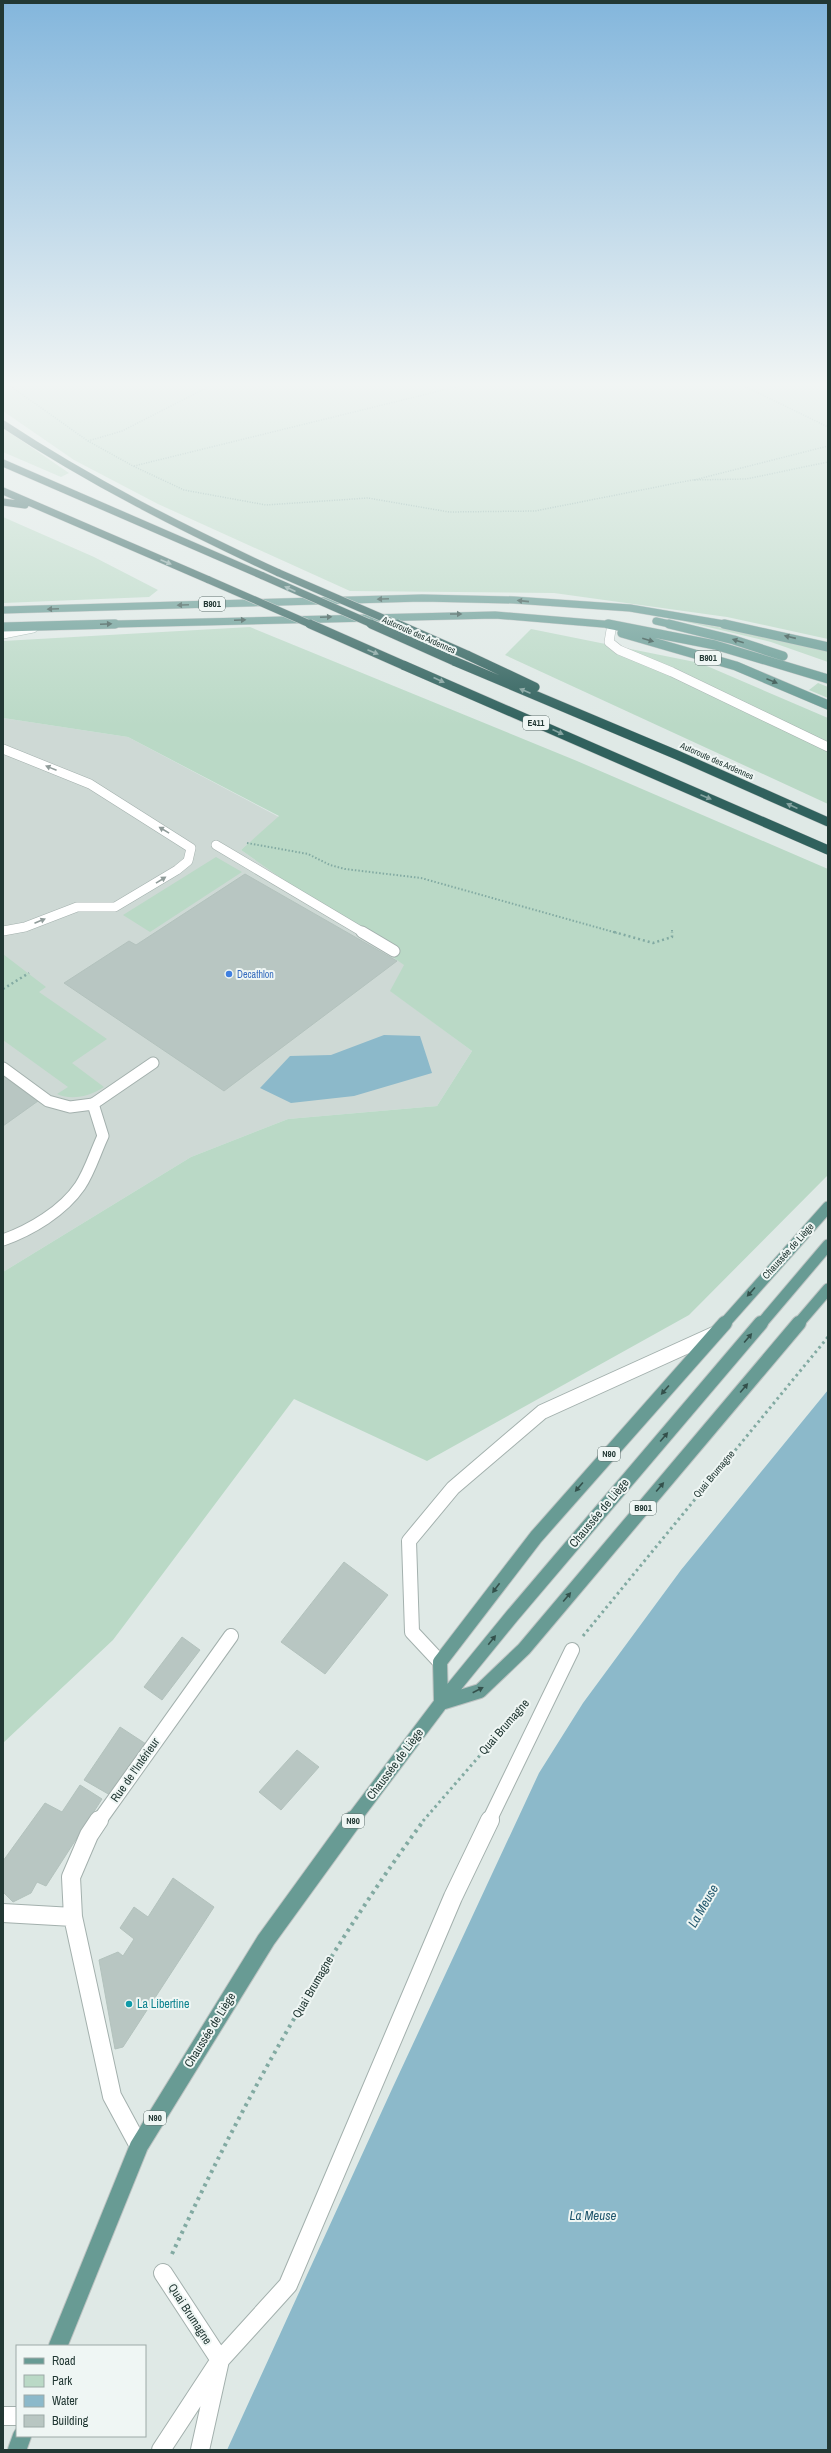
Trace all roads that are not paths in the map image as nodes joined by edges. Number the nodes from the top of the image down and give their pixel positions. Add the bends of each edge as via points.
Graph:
1 (18, 497) edge
2 (82, 497) edge
3 (126, 497) edge
4 (3, 502) edge
5 (40, 507) junction
6 (562, 604) junction
7 (3, 610) edge
8 (584, 622) junction
9 (40, 626) junction
10 (3, 627) edge
11 (611, 630) junction
12 (3, 634) edge
13 (828, 647) edge
14 (828, 670) edge
15 (828, 679) edge
16 (828, 705) edge
17 (828, 747) edge
18 (3, 749) edge
19 (677, 755) junction
20 (828, 822) edge
21 (216, 845) dead end
22 (828, 850) edge
23 (3, 931) edge
24 (394, 951) dead end
25 (153, 1063) dead end
26 (3, 1068) edge
27 (93, 1104) junction
28 (828, 1207) edge
29 (3, 1240) edge
30 (828, 1245) edge
31 (828, 1289) edge
32 (714, 1334) junction
33 (231, 1636) dead end
34 (572, 1650) road end
35 (440, 1662) junction
36 (441, 1703) junction
37 (3, 1913) edge
38 (74, 1917) junction
39 (139, 2146) junction
40 (163, 2273) road end
41 (58, 2345) edge
42 (220, 2360) junction
43 (3, 2416) edge
44 (16, 2416) edge
45 (22, 2437) edge
46 (17, 2450) edge
47 (161, 2450) edge
48 (200, 2450) edge

1 - 5 highway, E411
19 -> 2 highway, Autoroute des Ardennes / E411, bridge via 454,661
3 - 19 highway, bridge via 279,573 467,655
4 - 5 highway
5 -> 22 highway, E411, bridge
6 -> 7 main road, B901 via 422,598
13 -> 6 main road, B901 via 757,630 638,610
14 -> 6 main road, B901 via 734,640 669,623
9 -> 8 main road, B901 via 436,614 495,615
8 - 11 main road, B901
8 - 15 main road, B901 via 645,630 704,642
9 - 10 main road, B901
9 - 12 street
11 -> 16 main road, B901 via 736,666
11 - 17 street via 609,642 620,650 672,672
23 -> 18 street via 25,927 77,907 115,907 177,870 188,861 191,848 90,784
20 -> 19 highway, Autoroute des Ardennes / E411
21 - 24 street
25 - 27 street
26 - 27 street via 48,1101 70,1107
27 - 29 street via 103,1136 79,1188 52,1213 13,1237
28 -> 32 main road, Chaussée de Liège / N90
36 -> 30 main road, Chaussée de Liège / N90
36 -> 31 main road, B901 via 480,1690 524,1649
32 -> 35 main road, Chaussée de Liège / N90 via 536,1537
32 - 35 street via 542,1412 453,1488 409,1541 412,1632
33 - 38 street, Rue de l'Intérieur via 90,1835 71,1877
34 - 42 street, Quai Brumagne via 453,1897 288,2285
35 - 36 main road
36 - 39 main road, Chaussée de Liège / N90 via 266,1940
37 - 38 street
38 - 39 street, Rue de l'Intérieur via 112,2096
39 - 41 main road, Chaussée de Liège / N90
40 - 42 street, Quai Brumagne
42 - 47 street, Quai Brumagne
42 - 48 street, Quai Brumagne
43 - 44 street
45 - 46 main road

